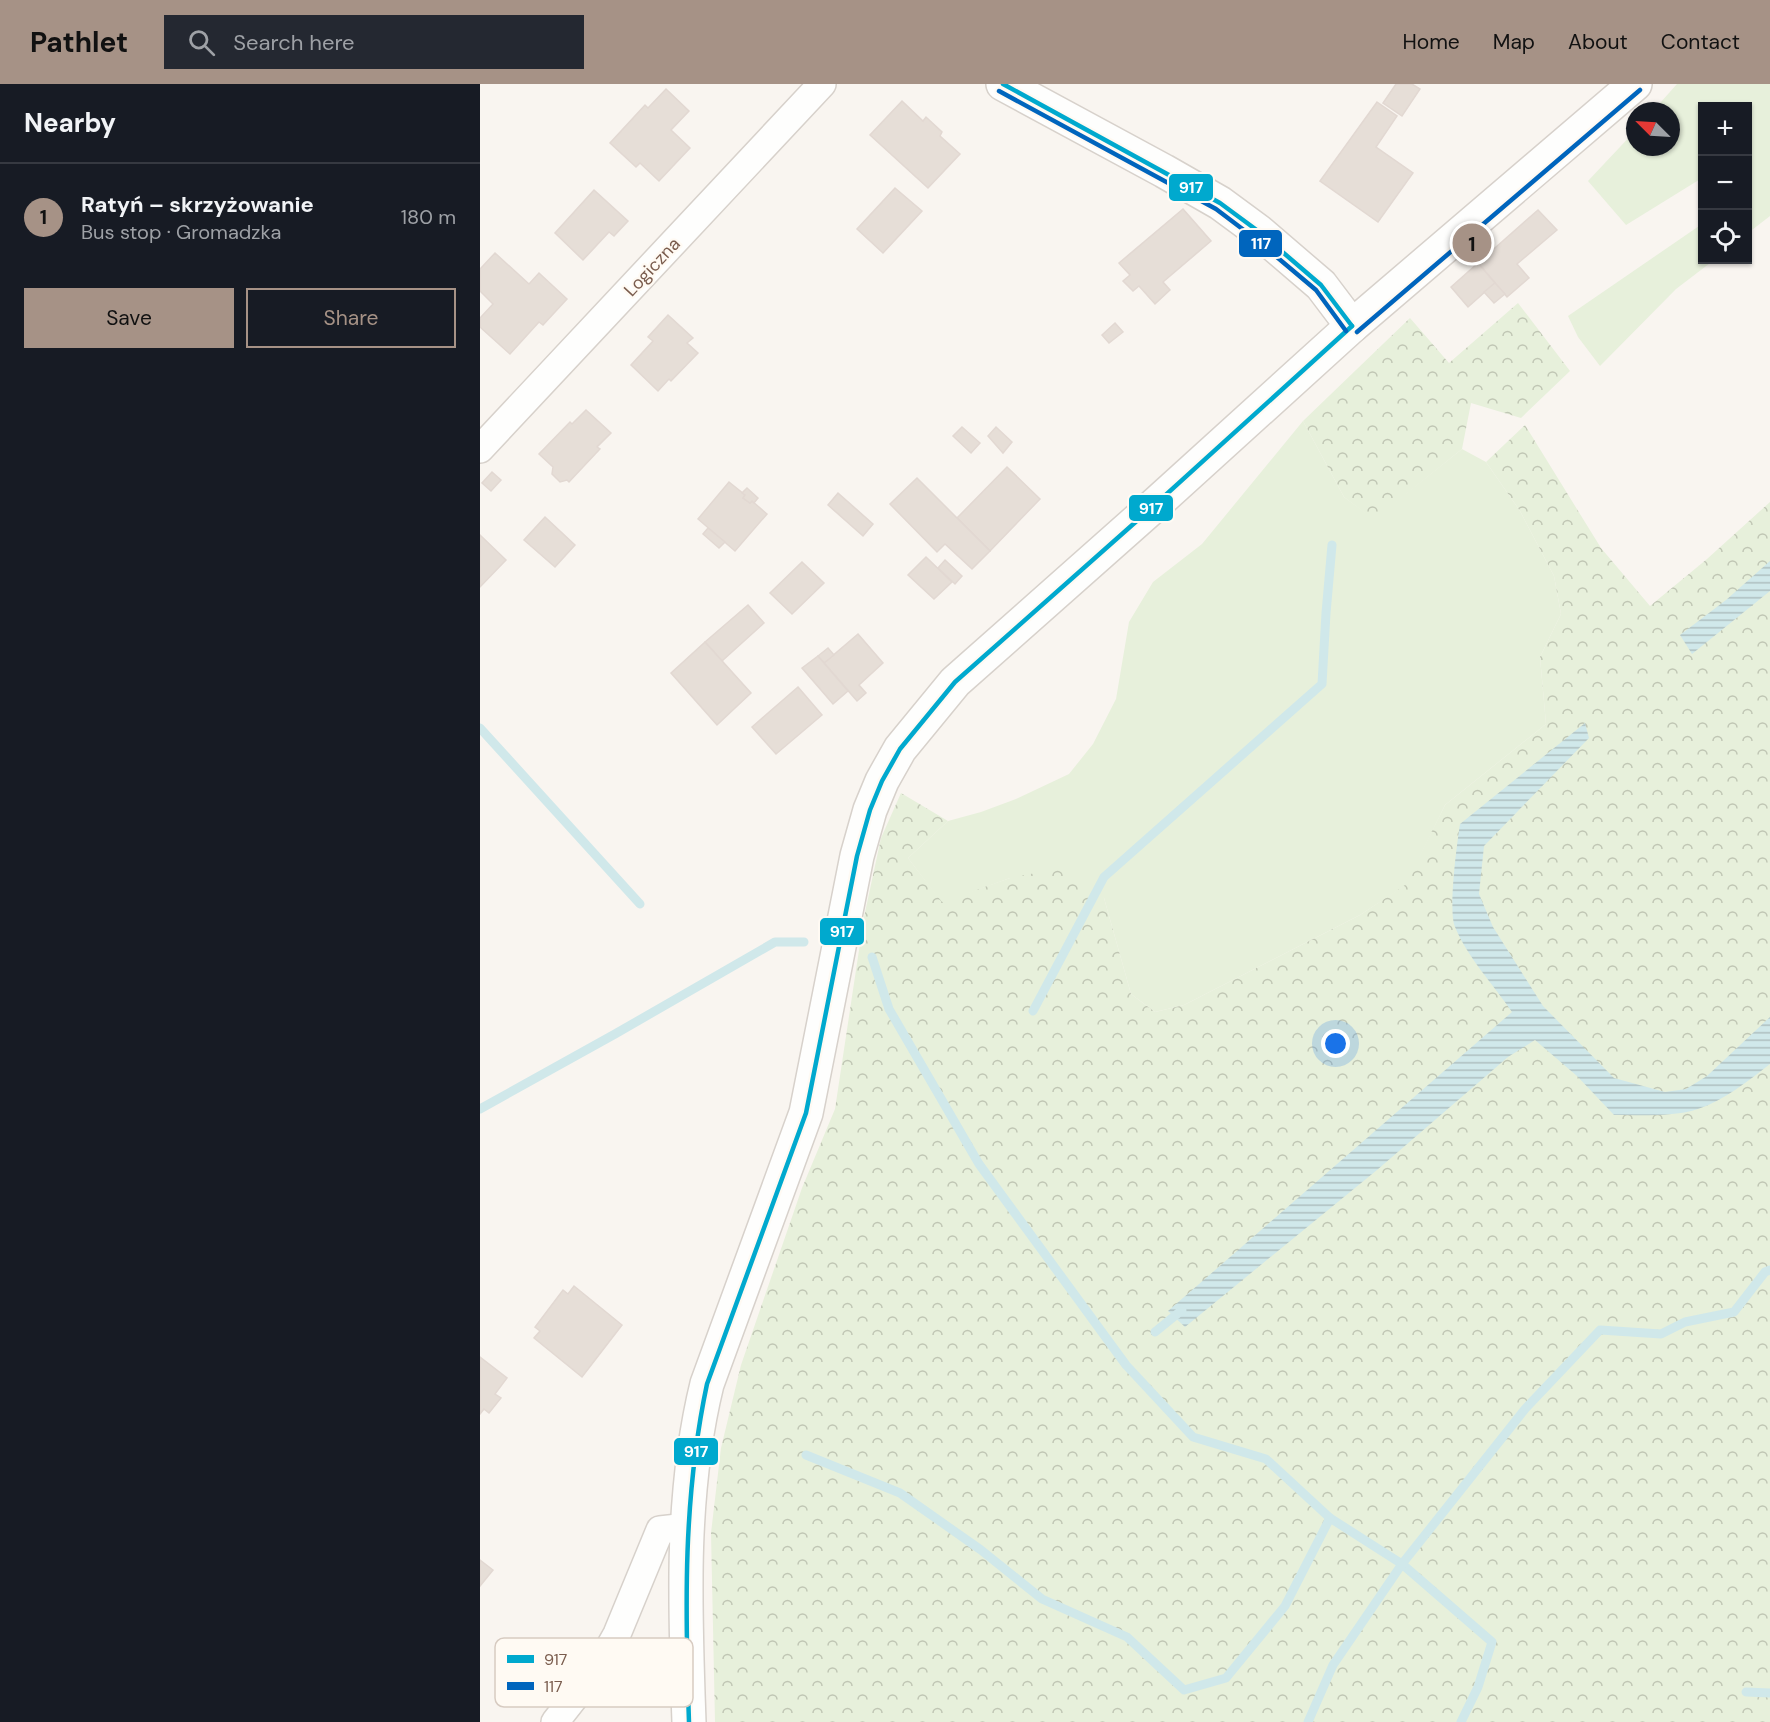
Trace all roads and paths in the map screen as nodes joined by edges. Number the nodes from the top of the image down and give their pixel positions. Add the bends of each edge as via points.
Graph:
1 (822, 84) edge
2 (1003, 84) edge
3 (1635, 84) edge
4 (1352, 326) junction
5 (480, 449) edge
6 (687, 1527) junction
7 (615, 1638) edge
8 (687, 1638) edge
9 (567, 1707) edge
10 (689, 1707) edge
11 (555, 1722) edge
12 (689, 1722) edge

1 - 5 street, Logiczna
2 - 4 street via 1220,203 1321,285
3 - 4 street
4 - 6 street via 955,682 900,748 882,780 857,856 806,1113 699,1414
6 - 7 street via 660,1530
6 - 8 street
9 - 11 street
10 - 12 street

